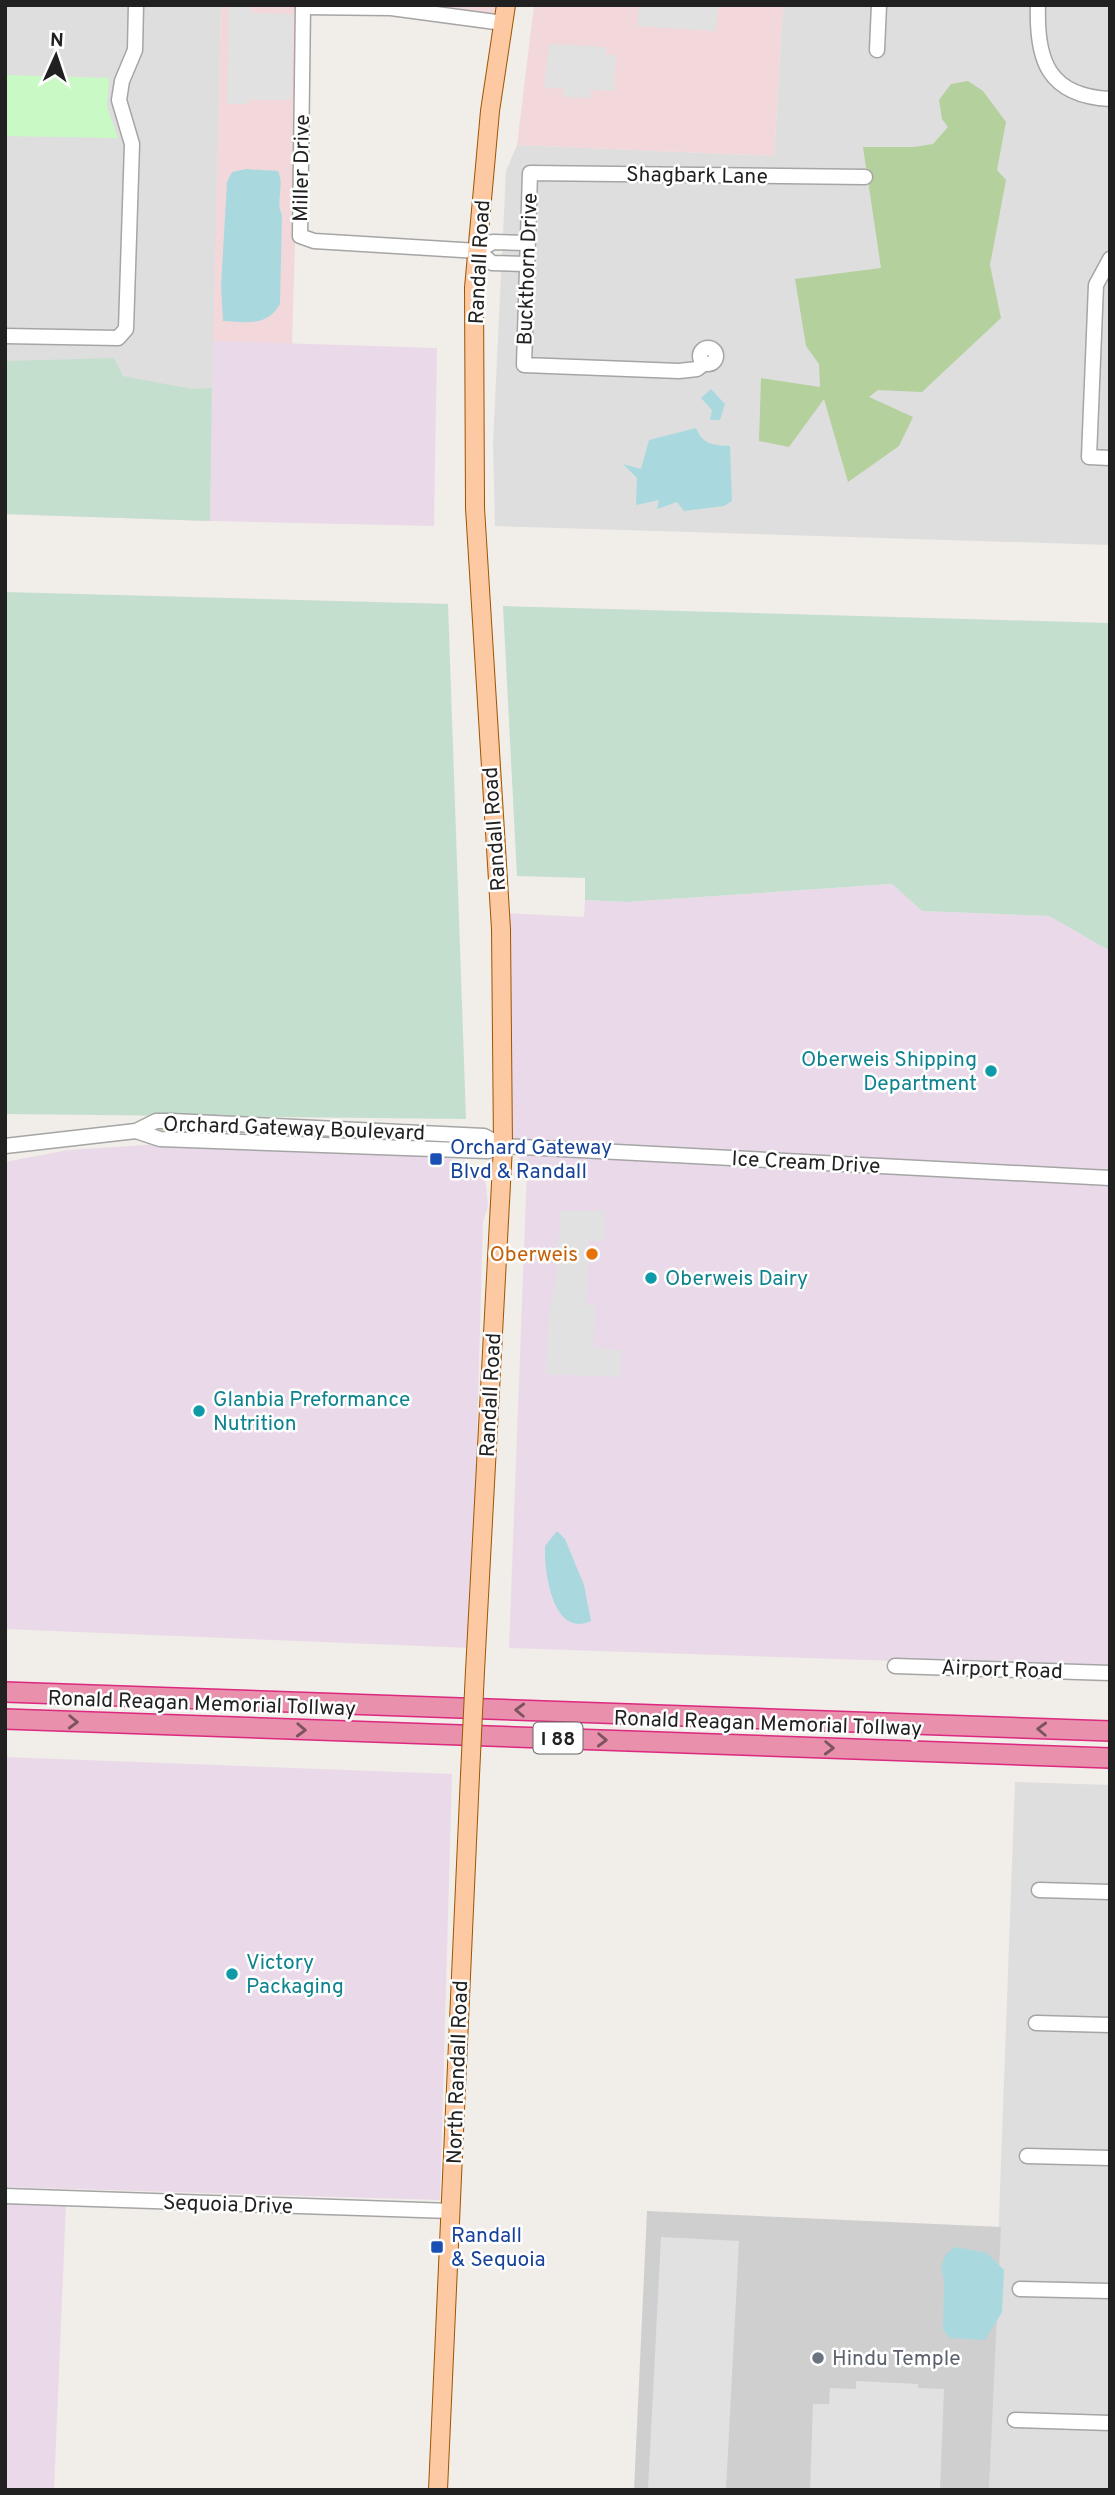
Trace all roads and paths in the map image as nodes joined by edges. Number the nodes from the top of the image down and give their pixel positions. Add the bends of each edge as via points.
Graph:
1 (136, 5) edge
2 (879, 5) edge
3 (1038, 5) edge
4 (303, 6) edge
5 (505, 14) edge
6 (877, 50) dead end
7 (1110, 99) edge
8 (530, 173) joint
9 (865, 177) dead end
10 (527, 243) junction
11 (478, 251) junction
12 (1110, 259) edge
13 (527, 264) junction
14 (5, 336) edge
15 (705, 363) dead end
16 (1110, 458) edge
17 (5, 1146) edge
18 (503, 1146) junction
19 (1110, 1178) edge
20 (475, 1662) joint
21 (895, 1666) dead end
22 (1110, 1673) edge
23 (5, 1692) edge
24 (5, 1719) edge
25 (1110, 1731) edge
26 (1110, 1758) edge
27 (1039, 1891) dead end
28 (1110, 1892) edge
29 (1036, 2023) dead end
30 (1110, 2025) edge
31 (1027, 2156) dead end
32 (1110, 2158) edge
33 (5, 2196) edge
34 (451, 2211) junction
35 (1020, 2289) dead end
36 (1110, 2291) edge
37 (1016, 2420) dead end
38 (1110, 2423) edge
39 (438, 2490) edge

1 - 14 street via 135,50 119,100 132,144 128,323 118,338
2 - 6 street
3 - 7 street via 1037,43 1057,80 1081,95
4 - 5 street
4 - 11 street, Miller Drive via 300,236 314,241
5 - 11 main road, Randall Road via 490,111
8 - 9 street, Shagbark Lane
8 - 10 street, Buckthorn Drive
10 - 11 street via 492,242
10 - 13 street, Buckthorn Drive
11 - 13 street via 492,263
11 - 18 main road, Randall Road via 474,288 475,508 501,929
12 - 16 street via 1096,285 1089,457
13 - 15 street, Buckthorn Drive via 524,366 679,371
17 - 18 street, Orchard Gateway Boulevard via 136,1131 160,1139 207,1141 488,1151
18 - 19 street, Ice Cream Drive
18 - 20 main road, Randall Road
20 - 34 main road, North Randall Road, bridge
21 - 22 street, Airport Road
25 -> 23 highway, Ronald Reagan Memorial Tollway / I 88
24 -> 26 highway, Ronald Reagan Memorial Tollway / I 88
27 - 28 street
29 - 30 street
31 - 32 street
33 - 34 street, Sequoia Drive
34 - 39 main road, North Randall Road
35 - 36 street
37 - 38 street

